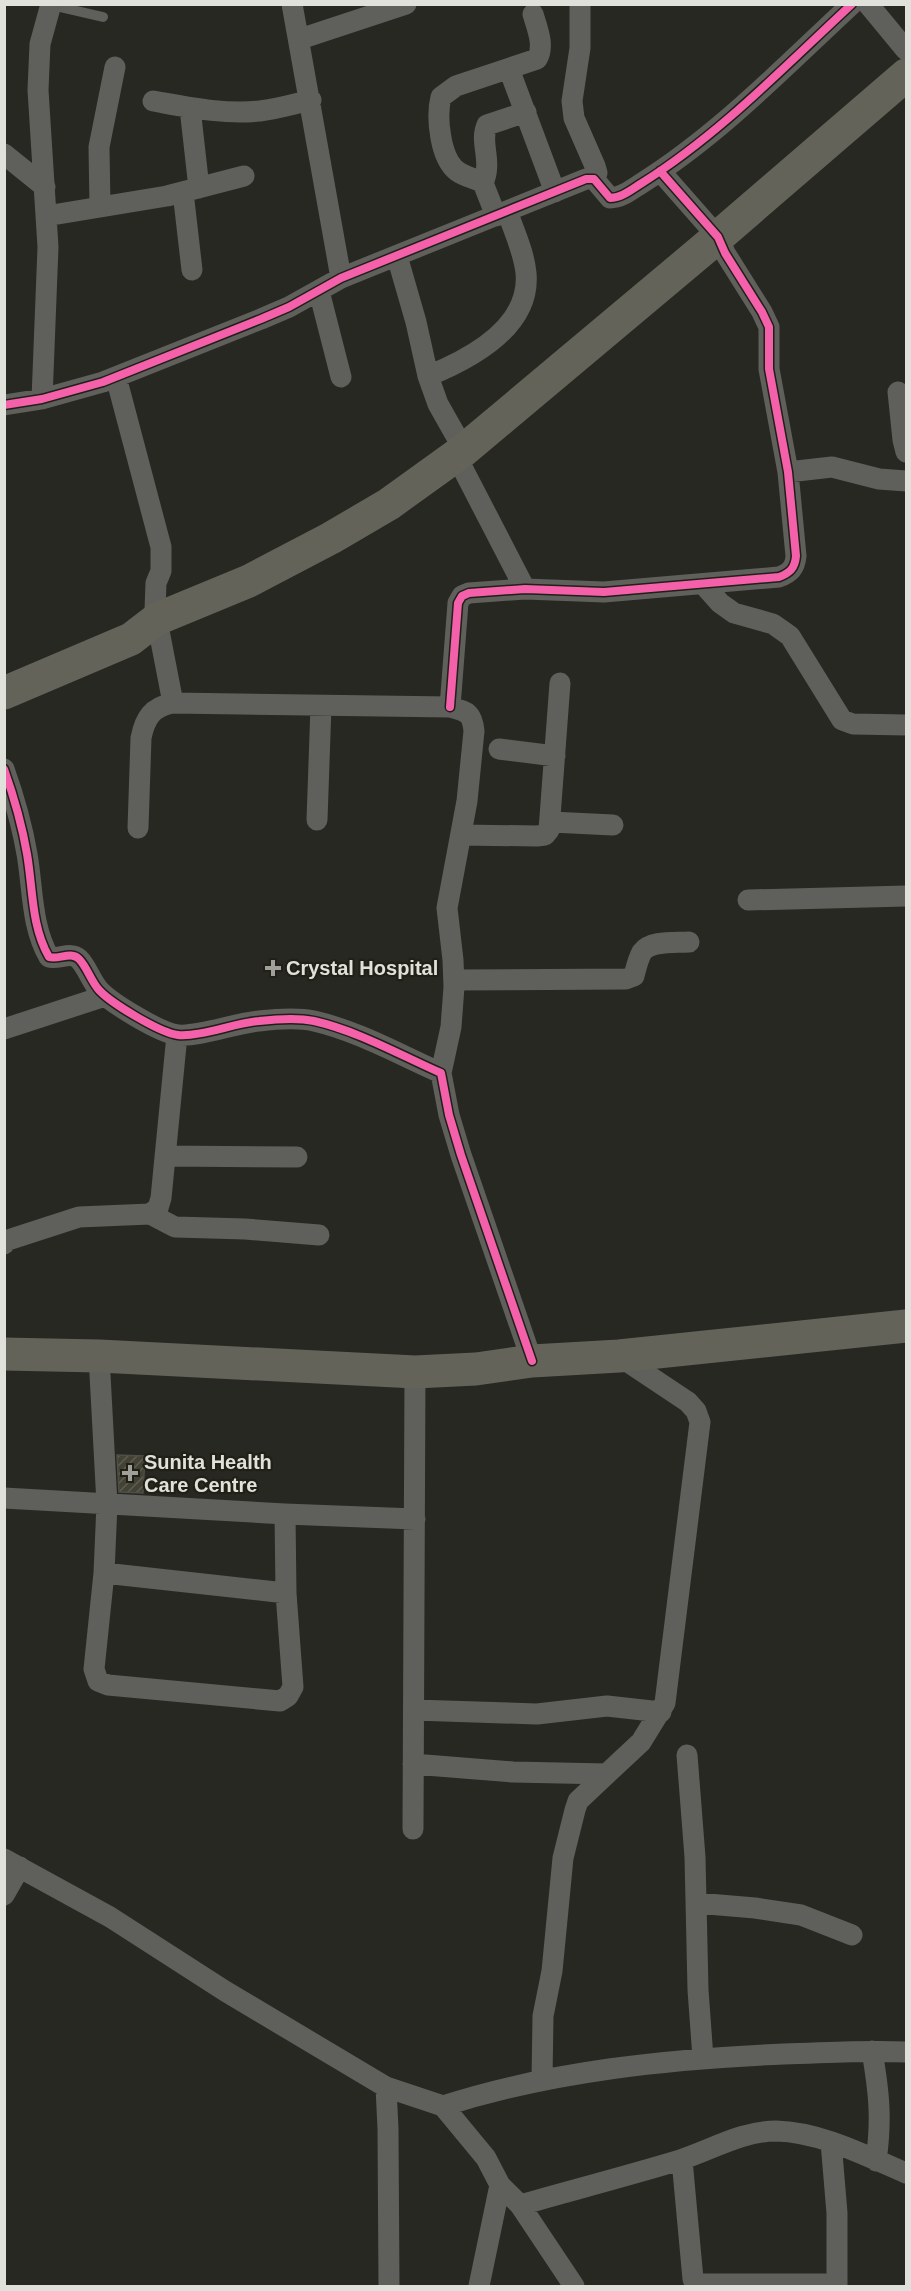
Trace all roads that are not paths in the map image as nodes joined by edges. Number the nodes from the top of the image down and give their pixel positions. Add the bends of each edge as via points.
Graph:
1 (292, 4) edge
2 (406, 4) edge
3 (580, 4) edge
4 (852, 4) edge
5 (868, 4) edge
6 (50, 5) edge
7 (534, 15) dead end
8 (104, 17) dead end
9 (300, 39) junction
10 (906, 50) edge
11 (115, 68) dead end
12 (509, 69) junction
13 (906, 75) edge
14 (906, 95) edge
15 (311, 100) junction
16 (153, 101) dead end
17 (190, 108) junction
18 (526, 112) junction
19 (4, 154) edge
20 (660, 171) junction
21 (244, 176) dead end
22 (594, 179) junction
23 (483, 183) junction
24 (45, 187) junction
25 (191, 190) junction
26 (555, 192) junction
27 (100, 207) junction
28 (502, 214) junction
29 (46, 216) junction
30 (721, 245) junction
31 (396, 256) junction
32 (192, 270) dead end
33 (342, 278) junction
34 (320, 291) junction
35 (428, 376) junction
36 (116, 377) junction
37 (341, 377) dead end
38 (898, 392) dead end
39 (42, 399) junction
40 (4, 405) edge
41 (906, 452) edge
42 (461, 459) junction
43 (788, 472) junction
44 (906, 481) edge
45 (704, 585) junction
46 (525, 589) junction
47 (150, 631) junction
48 (560, 683) dead end
49 (4, 693) edge
50 (173, 703) junction
51 (321, 706) junction
52 (450, 707) junction
53 (906, 725) edge
54 (499, 749) dead end
55 (555, 756) junction
56 (4, 769) edge
57 (317, 819) dead end
58 (551, 822) junction
59 (613, 825) dead end
60 (138, 828) dead end
61 (461, 835) junction
62 (906, 896) edge
63 (748, 900) dead end
64 (689, 942) dead end
65 (454, 980) junction
66 (105, 996) junction
67 (4, 1029) edge
68 (177, 1035) junction
69 (441, 1073) junction
70 (165, 1155) junction
71 (297, 1157) dead end
72 (150, 1214) junction
73 (320, 1235) dead end
74 (4, 1244) edge
75 (906, 1326) edge
76 (4, 1354) edge
77 (99, 1356) junction
78 (619, 1356) junction
79 (532, 1361) junction
80 (415, 1372) junction
81 (4, 1498) edge
82 (107, 1504) junction
83 (285, 1514) junction
84 (415, 1519) junction
85 (104, 1573) junction
86 (286, 1593) junction
87 (414, 1710) junction
88 (661, 1712) junction
89 (687, 1755) dead end
90 (413, 1764) junction
91 (607, 1774) junction
92 (413, 1829) dead end
93 (12, 1863) edge
94 (4, 1895) edge
95 (696, 1904) junction
96 (852, 1935) dead end
97 (872, 2051) junction
98 (906, 2052) edge
99 (703, 2058) junction
100 (542, 2079) junction
101 (386, 2086) junction
102 (442, 2106) junction
103 (831, 2142) junction
104 (682, 2160) junction
105 (876, 2161) junction
106 (906, 2173) edge
107 (500, 2185) junction
108 (520, 2205) junction
109 (837, 2285) edge
110 (389, 2286) edge
111 (479, 2286) edge
112 (574, 2286) edge

1 - 9 street
2 - 9 street
3 - 22 street via 580,48 572,100 574,118 597,173
4 - 20 street via 744,104
5 - 10 street
6 - 8 lane
6 - 24 street via 40,44 38,90
7 - 12 street via 541,53 537,59
9 - 15 street
11 - 27 street via 99,147
12 - 18 street
12 - 23 street via 456,86 441,97 439,105 446,159 462,174
13 - 30 main road
14 - 30 main road
15 - 17 street via 258,111
15 - 33 street
16 - 17 street
17 - 25 street
18 - 23 street via 487,125 487,174
18 - 26 street
19 - 24 street
20 - 22 street via 617,198 610,198
20 - 30 street
21 - 25 street
22 - 26 street
23 - 28 street
24 - 29 street
25 - 27 street
25 - 32 street
26 - 28 street
27 - 29 street
28 - 31 street
28 - 35 street via 524,260 526,290 521,302 493,340 467,359
29 - 39 street
30 - 42 main road
30 - 43 street via 769,327 769,369
31 - 33 street
31 - 35 street
33 - 34 street
34 - 36 street
34 - 37 street
35 - 42 street
36 - 39 street
36 - 47 street via 161,547 161,571
38 - 41 street
39 - 40 street
42 - 46 street
42 - 47 main road via 394,521 295,578 216,613
43 - 44 street via 832,467 879,479
43 - 45 street via 795,565 779,577
45 - 46 street via 604,592
45 - 53 street via 734,613 773,624 790,636 842,720 853,724
46 - 52 street via 462,596 458,603
47 - 49 main road
47 - 50 street
48 - 55 street
50 - 51 street
50 - 60 street via 160,706 143,724
51 - 52 street
51 - 57 street
52 - 61 street via 467,712 474,731
54 - 55 street
55 - 58 street
56 - 66 street via 21,822 35,920 44,949 55,959 72,955 79,959
58 - 59 street
58 - 61 street via 545,835 537,837
61 - 65 street via 447,908
62 - 63 street
64 - 65 street via 646,948 640,954 634,975 626,979
65 - 69 street via 451,1027
66 - 67 street
66 - 68 street via 115,1005
68 - 69 street via 258,1021 313,1021 356,1035
68 - 70 street
69 - 79 street via 461,1155
70 - 71 street
70 - 72 street via 161,1198 158,1208
72 - 73 street via 175,1227
72 - 74 street via 79,1217
75 - 78 main road
76 - 77 main road
77 - 80 main road
77 - 82 street
78 - 79 main road
78 - 88 street via 688,1402 700,1422 667,1695
79 - 80 main road
80 - 84 street
81 - 82 street
82 - 83 street
82 - 85 street
83 - 84 street
83 - 86 street
84 - 87 street
85 - 86 street
85 - 86 street via 94,1669 98,1681 108,1685 279,1701 293,1687
87 - 88 street via 537,1714 607,1706
87 - 90 street
88 - 91 street via 641,1742
89 - 95 street
90 - 91 street
90 - 92 street
91 - 100 street via 579,1802 563,1858 552,1971 543,2016
93 - 94 street
93 - 101 street via 110,1917 225,1991
95 - 96 street via 801,1915
95 - 99 street
97 - 98 street
97 - 99 street
97 - 105 street via 880,2094
99 - 100 street
100 - 102 street
101 - 102 street
101 - 110 street
102 - 107 street via 486,2158
103 - 104 street via 795,2133 758,2132
103 - 105 street
103 - 109 street via 837,2213
104 - 108 street
104 - 109 street via 693,2279 698,2284
105 - 106 street
107 - 108 street
107 - 111 street
108 - 112 street

